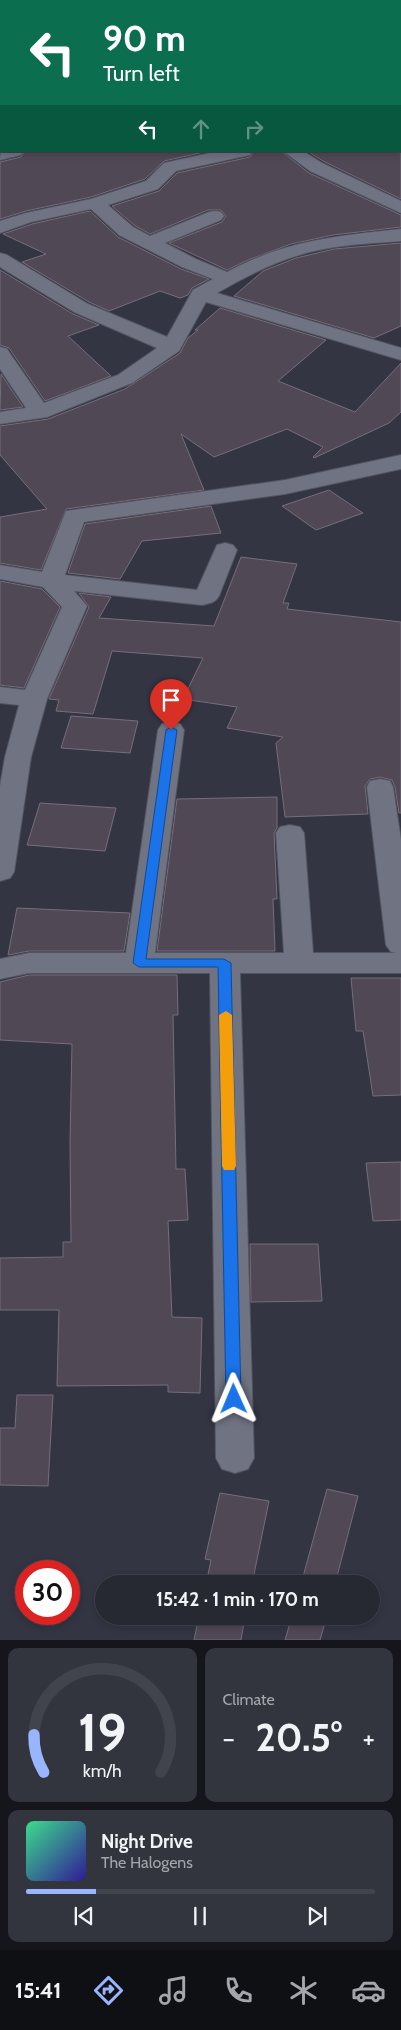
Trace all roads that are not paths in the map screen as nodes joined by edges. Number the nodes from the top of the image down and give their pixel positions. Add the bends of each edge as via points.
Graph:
1 (239, 152) edge
2 (293, 152) edge
3 (95, 203) junction
4 (401, 208) edge
5 (215, 216) dead end
6 (0, 227) edge
7 (401, 235) edge
8 (149, 243) junction
9 (0, 259) edge
10 (229, 279) junction
11 (200, 294) junction
12 (172, 347) junction
13 (0, 353) edge
14 (401, 354) edge
15 (39, 412) junction
16 (0, 418) edge
17 (401, 462) edge
18 (225, 550) dead end
19 (0, 572) edge
20 (51, 581) junction
21 (0, 695) edge
22 (34, 699) junction
23 (171, 730) dead end
24 (380, 787) dead end
25 (290, 833) dead end
26 (0, 872) edge
27 (401, 945) edge
28 (139, 963) junction
29 (224, 963) junction
30 (299, 963) junction
31 (401, 963) edge
32 (0, 969) edge
33 (235, 1458) dead end

1 - 3 street via 170,167 152,185
2 - 4 street via 316,167
3 - 6 street
3 - 8 street via 126,231
5 - 8 street
7 - 10 street via 324,243 292,250
8 - 10 street
9 - 12 street via 81,308
10 - 11 street
11 - 12 street
11 - 14 street
12 - 15 street via 125,379
13 - 15 street
15 - 16 street
17 - 20 street via 285,487 74,516
18 - 20 street via 206,596 202,598
19 - 20 street
20 - 22 street via 75,606
21 - 22 street
22 - 26 street via 18,757
23 - 28 street
24 - 27 street
25 - 30 street
28 - 29 street
28 - 32 street via 29,963
29 - 30 street
29 - 33 street
30 - 31 street

